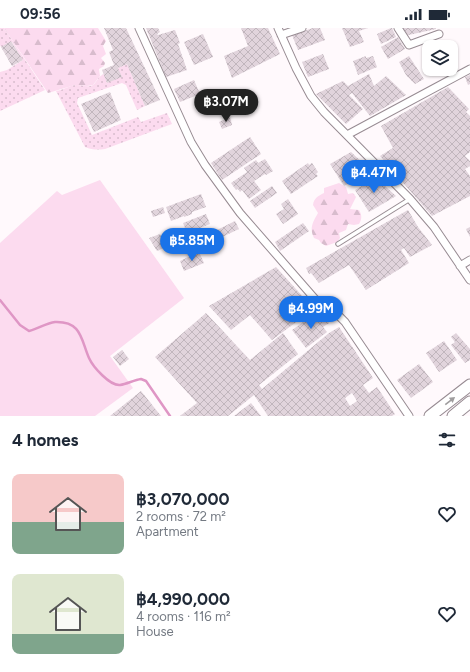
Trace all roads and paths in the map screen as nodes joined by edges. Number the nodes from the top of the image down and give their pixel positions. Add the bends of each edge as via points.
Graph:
1 (139, 28) edge
2 (278, 28) edge
3 (302, 28) edge
4 (398, 28) edge
5 (439, 34) dead end
6 (281, 35) junction
7 (470, 70) edge
8 (347, 135) junction
9 (410, 199) junction
10 (338, 244) dead end
11 (470, 260) edge
12 (460, 266) junction
13 (470, 280) edge
14 (470, 385) edge
15 (470, 402) edge
16 (409, 416) edge
17 (430, 416) edge
18 (453, 416) edge

1 - 16 street via 191,142 205,165 240,213 315,299 345,322
2 - 6 street
3 - 6 street
4 - 5 street via 408,45
6 - 8 street via 311,96
7 - 8 street
8 - 9 street
9 - 10 lane
9 - 12 street via 434,227
11 - 12 street
12 - 13 street
17 -> 14 main road
15 - 18 main road

